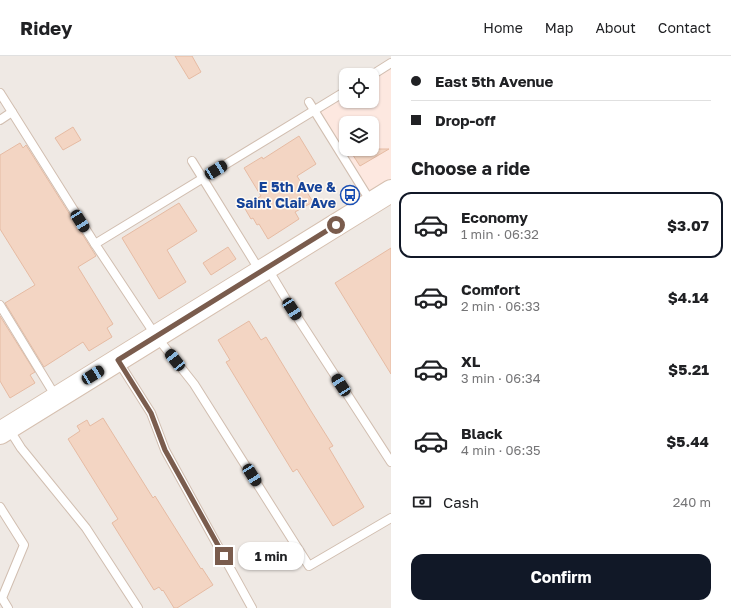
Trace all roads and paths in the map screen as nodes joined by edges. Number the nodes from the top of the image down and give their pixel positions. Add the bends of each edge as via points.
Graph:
1 (391, 63) edge
2 (379, 71) edge
3 (0, 93) edge
4 (339, 95) edge
5 (309, 102) dead end
6 (314, 110) junction
7 (12, 112) junction
8 (0, 120) edge
9 (192, 161) dead end
10 (203, 178) junction
11 (391, 191) edge
12 (371, 203) junction
13 (95, 244) junction
14 (264, 269) junction
15 (0, 305) edge
16 (156, 336) junction
17 (118, 360) junction
18 (57, 398) junction
19 (4, 430) edge
20 (391, 462) edge
21 (0, 507) edge
22 (391, 518) edge
23 (8, 608) edge
24 (138, 608) edge
25 (252, 608) edge

1 - 2 lane
3 - 7 lane
4 - 6 lane
5 - 6 lane
6 - 10 lane
6 - 12 lane
7 - 8 lane
7 - 13 lane
9 - 10 lane
10 - 13 lane
10 - 14 lane
11 - 12 main road
12 - 14 main road
13 - 16 lane
14 - 16 main road
14 - 20 lane
15 - 18 lane
16 - 17 main road
16 - 22 lane via 194,384 309,566
17 - 18 main road
17 - 25 lane via 151,413 165,450
18 - 19 main road
19 - 24 lane via 86,528
21 - 23 lane via 24,545 2,598

